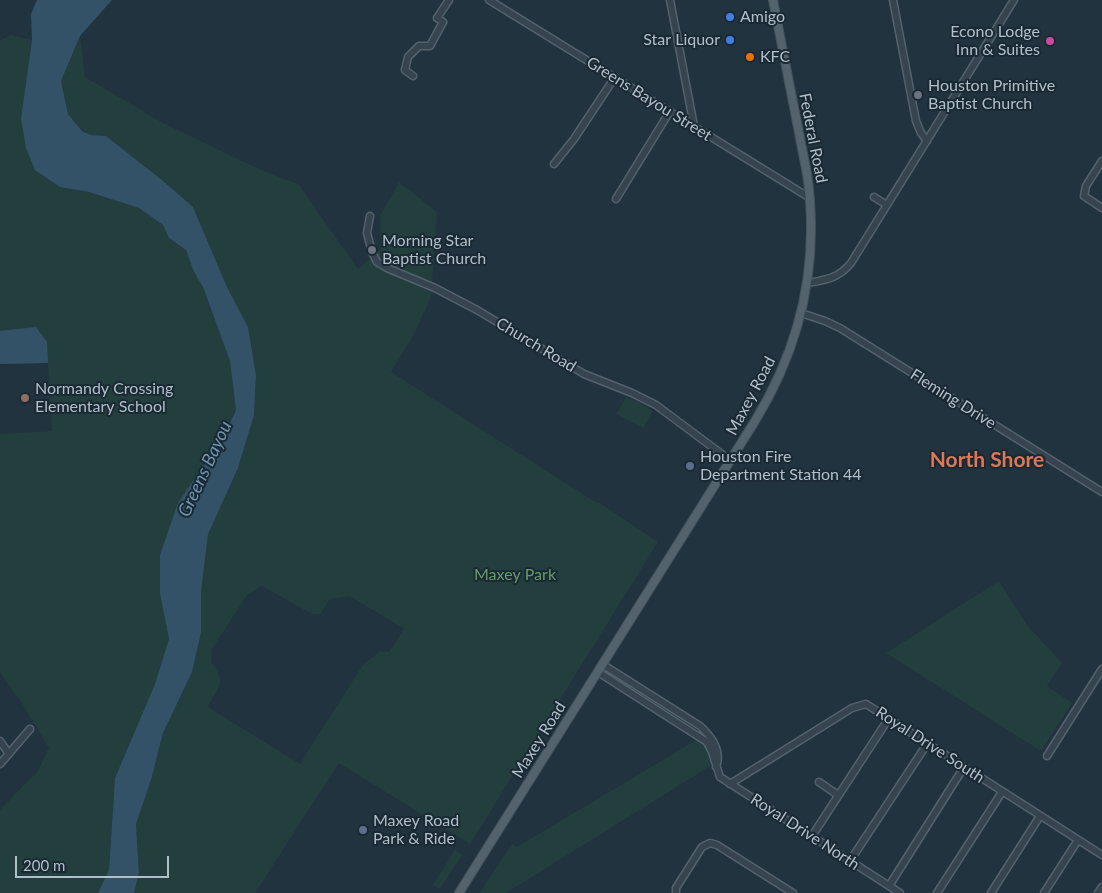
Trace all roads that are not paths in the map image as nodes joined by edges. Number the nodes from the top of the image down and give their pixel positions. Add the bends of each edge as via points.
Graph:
1 (448, 0) edge
2 (489, 0) edge
3 (670, 0) edge
4 (772, 0) edge
5 (893, 0) edge
6 (1014, 0) edge
7 (413, 76) dead end
8 (615, 77) junction
9 (670, 111) junction
10 (694, 126) junction
11 (927, 140) junction
12 (1102, 161) edge
13 (554, 164) dead end
14 (874, 197) dead end
15 (810, 198) junction
16 (616, 199) dead end
17 (887, 205) junction
18 (1102, 208) edge
19 (370, 216) dead end
20 (808, 283) junction
21 (801, 313) junction
22 (731, 461) junction
23 (1102, 492) edge
24 (602, 664) junction
25 (1102, 669) edge
26 (598, 672) junction
27 (654, 697) junction
28 (649, 705) junction
29 (889, 718) junction
30 (30, 728) dead end
31 (0, 741) edge
32 (927, 744) junction
33 (9, 754) junction
34 (1047, 756) dead end
35 (0, 764) edge
36 (716, 767) junction
37 (964, 767) junction
38 (819, 782) dead end
39 (730, 784) junction
40 (1002, 792) junction
41 (838, 795) junction
42 (1040, 816) junction
43 (812, 836) junction
44 (1078, 840) junction
45 (1102, 855) edge
46 (850, 861) junction
47 (888, 886) junction
48 (1102, 887) edge
49 (458, 893) edge
50 (676, 893) edge
51 (793, 893) edge
52 (900, 893) edge
53 (937, 893) edge
54 (991, 893) edge
55 (1044, 893) edge
56 (1098, 893) edge

1 - 7 street via 437,18 443,22 430,46 419,46 408,57 404,70
2 - 8 street, Greens Bayou Street
3 - 10 street
4 - 15 main road, Federal Road
5 - 11 street via 916,121
6 - 11 street
8 - 9 street, Greens Bayou Street
8 - 13 street
9 - 10 street, Greens Bayou Street
9 - 16 street
10 - 15 street, Greens Bayou Street
11 - 17 street
12 - 18 street via 1086,186 1084,196
14 - 17 street
15 - 20 main road, Federal Road via 812,232
17 - 20 street via 846,268 834,278
19 - 22 street, Church Road via 367,233 377,262 477,310 584,374 656,405
20 - 21 main road, Maxey Road
21 - 22 main road, Maxey Road via 773,391
21 - 23 street, Fleming Drive via 840,328
22 - 24 main road, Maxey Road
24 - 26 main road, Maxey Road
24 - 27 street
25 - 34 street
26 - 28 street, Royal Drive North
26 - 49 main road, Maxey Road
27 - 28 street
27 - 36 street via 708,733 716,747 719,760
28 - 36 street, Royal Drive North via 707,742
29 - 32 street, Royal Drive South
29 - 39 street, Royal Drive South via 866,704 852,708
29 - 41 street
30 - 33 street
31 - 33 street
32 - 37 street, Royal Drive South
32 - 46 street
33 - 35 street
36 - 39 street, Royal Drive North via 720,777
37 - 40 street, Royal Drive South
37 - 47 street
38 - 41 street
39 - 43 street, Royal Drive North
40 - 42 street, Royal Drive South
40 - 53 street
41 - 43 street
42 - 44 street, Royal Drive South
42 - 54 street
43 - 46 street, Royal Drive North
44 - 45 street, Royal Drive South
44 - 55 street
46 - 47 street, Royal Drive North
47 - 52 street, Royal Drive North
48 - 56 street
50 - 51 street via 681,879 702,847 710,843 717,844

